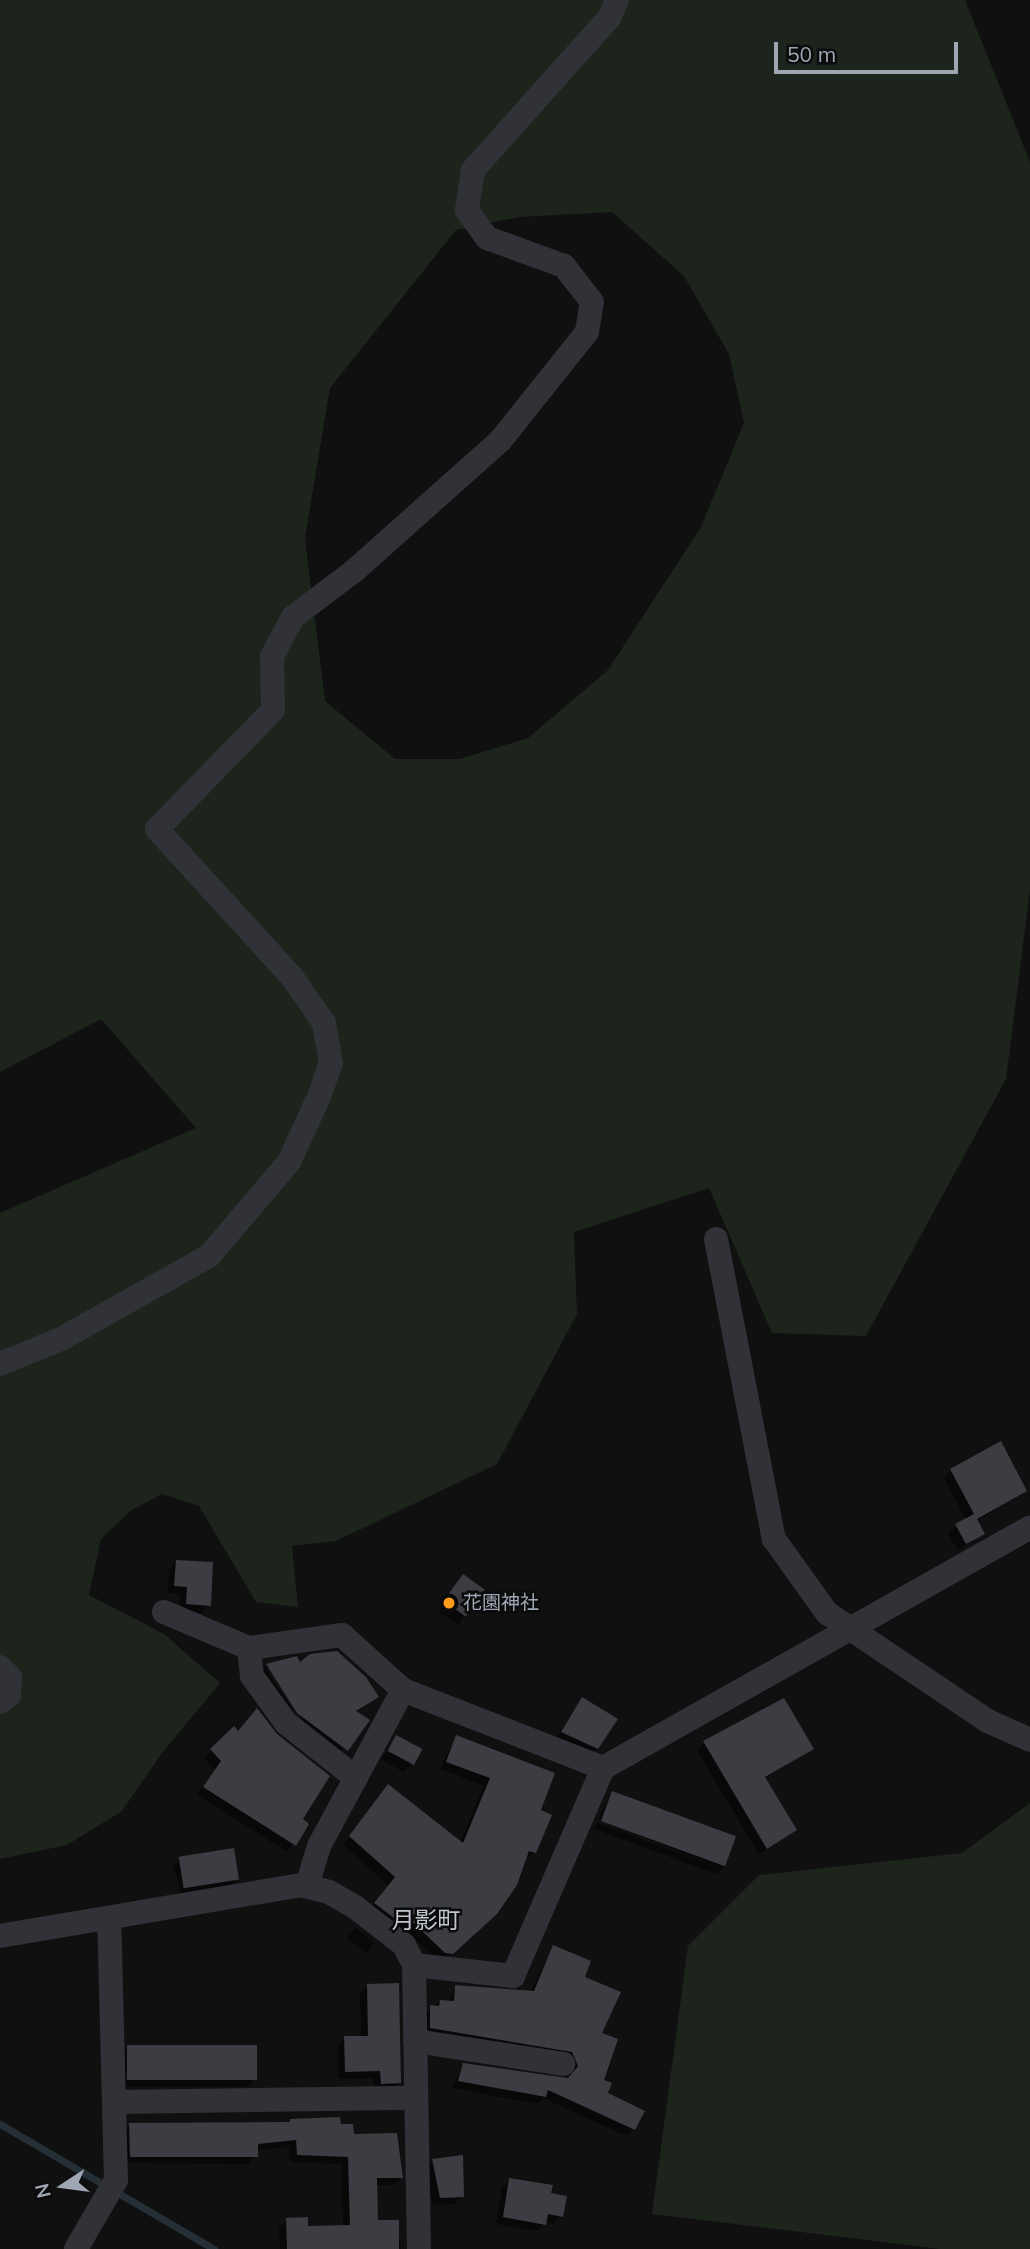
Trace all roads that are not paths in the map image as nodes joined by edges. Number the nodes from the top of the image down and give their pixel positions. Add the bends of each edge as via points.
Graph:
1 (617, 0) edge
2 (716, 1239) dead end
3 (0, 1364) edge
4 (1030, 1527) edge
5 (164, 1612) dead end
6 (851, 1630) junction
7 (249, 1648) junction
8 (0, 1667) edge
9 (403, 1690) junction
10 (0, 1702) edge
11 (1030, 1740) edge
12 (603, 1768) junction
13 (356, 1778) junction
14 (307, 1886) junction
15 (108, 1919) junction
16 (0, 1936) edge
17 (414, 1965) junction
18 (415, 2041) junction
19 (563, 2064) dead end
20 (415, 2098) junction
21 (116, 2102) junction
22 (76, 2249) edge
23 (419, 2249) edge

1 - 3 street via 609,18 474,170 467,210 487,237 564,266 592,302 587,332 500,441 354,571 293,617 272,656 273,710 157,829 292,977 324,1023 331,1063 318,1099 289,1162 209,1255 61,1339
2 - 6 street via 775,1539 828,1613
4 - 6 street
5 - 7 street
6 - 11 street via 988,1721
6 - 12 street via 631,1748
7 - 9 street via 342,1635
7 - 13 street via 252,1676 286,1723
8 - 10 street via 10,1676 9,1695
9 - 12 street
9 - 13 street
12 - 17 street via 513,1976
13 - 14 street via 319,1846
14 - 15 street
14 - 17 street via 355,1907 404,1945
15 - 16 street
15 - 21 street
17 - 18 street
18 - 19 street
18 - 20 street
20 - 21 street
20 - 23 street
21 - 22 street via 110,2191

